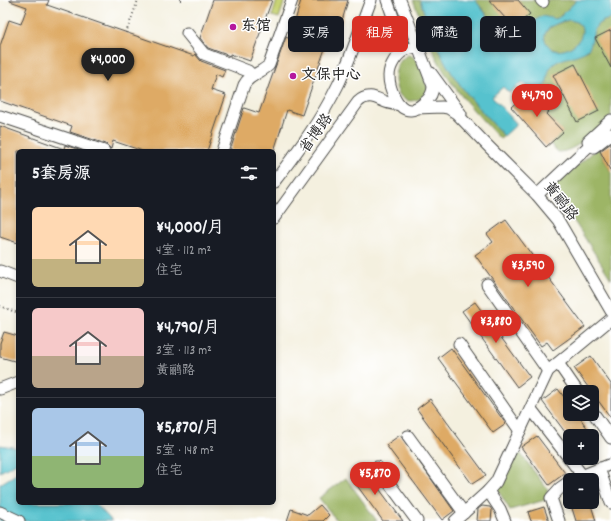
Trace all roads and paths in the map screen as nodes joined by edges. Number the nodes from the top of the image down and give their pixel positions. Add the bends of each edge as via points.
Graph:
1 (138, 0) edge
2 (292, 0) edge
3 (371, 0) edge
4 (387, 0) edge
5 (400, 0) edge
6 (393, 16) edge
7 (126, 33) dead end
8 (187, 33) dead end
9 (416, 44) edge
10 (403, 52) edge
11 (419, 52) edge
12 (424, 64) junction
13 (253, 76) junction
14 (399, 104) junction
15 (416, 108) junction
16 (0, 116) edge
17 (611, 120) edge
18 (468, 124) junction
19 (611, 134) edge
20 (591, 144) junction
21 (98, 149) edge
22 (223, 149) edge
23 (276, 179) edge
24 (537, 195) junction
25 (276, 215) edge
26 (0, 271) edge
27 (16, 277) edge
28 (487, 284) dead end
29 (0, 306) edge
30 (16, 311) edge
31 (611, 311) edge
32 (611, 319) edge
33 (459, 344) dead end
34 (558, 363) junction
35 (548, 371) junction
36 (16, 383) edge
37 (573, 385) edge
38 (0, 389) edge
39 (530, 409) junction
40 (599, 421) edge
41 (520, 431) junction
42 (408, 436) dead end
43 (611, 438) edge
44 (611, 464) edge
45 (378, 467) dead end
46 (599, 468) junction
47 (581, 473) edge
48 (585, 473) edge
49 (563, 486) edge
50 (488, 491) junction
51 (611, 503) edge
52 (0, 512) edge
53 (464, 513) junction
54 (19, 521) edge
55 (417, 521) edge
56 (455, 521) edge
57 (505, 521) edge
58 (559, 521) edge

1 - 7 path
2 - 13 street via 269,65
3 - 23 street via 337,86 321,115
4 - 6 street
5 - 9 street, 黄鹂路
8 - 13 street via 204,54 248,70
10 - 14 street via 393,62 389,75
11 - 12 street, 黄鹂路
12 - 15 street, 黄鹂路 via 433,90 429,98
12 - 18 street, 黄鹂路
13 - 22 street via 244,85
14 - 15 street, 黄鹂路 via 407,109
14 - 25 street, 省博路 via 370,97 362,98
15 - 18 street, 黄鹂路 via 448,108
16 - 21 street
17 - 20 street via 588,141
18 - 24 street, 黄鹂路
19 - 20 street via 594,147
20 - 24 street
24 - 31 street, 黄鹂路 via 558,220
26 - 27 street
28 - 35 street
29 - 30 path
32 - 34 street
33 - 41 street
34 - 35 street
34 - 37 street
35 - 39 street
36 - 38 street
39 - 41 street
39 - 47 street
40 - 43 street
41 - 50 street via 496,482
42 - 53 street
44 - 46 street
45 - 55 street
46 - 48 street
46 - 51 street
49 - 58 street via 551,498
50 - 53 street
50 - 57 street
52 - 54 street
53 - 56 street

